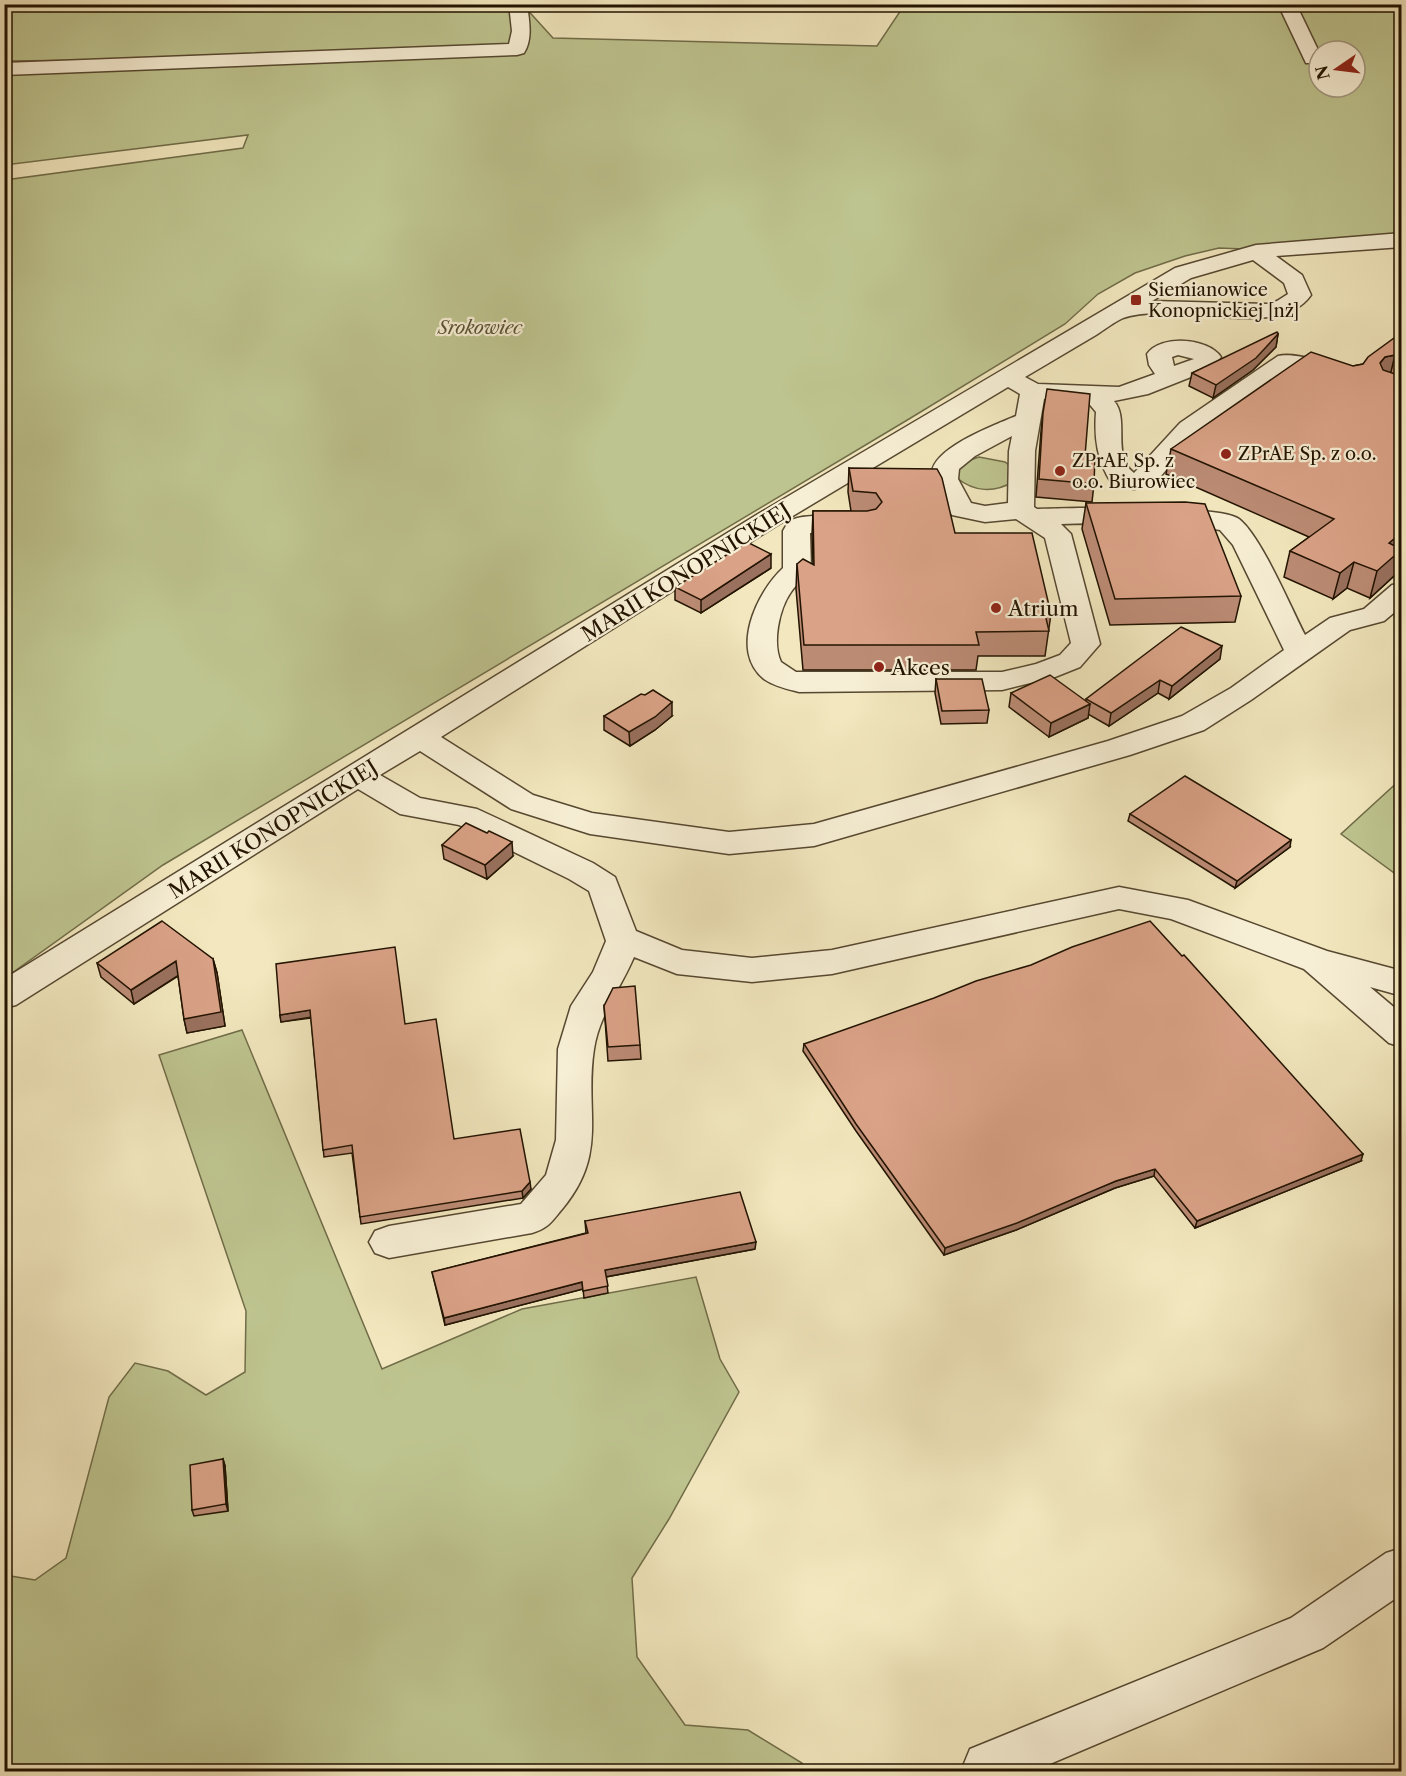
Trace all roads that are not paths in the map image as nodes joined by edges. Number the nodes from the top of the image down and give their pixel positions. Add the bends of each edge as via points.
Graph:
1 (518, 4) edge
2 (1287, 4) edge
3 (1307, 46) edge
4 (4, 69) edge
5 (1401, 240) edge
6 (1256, 252) junction
7 (1113, 314) junction
8 (1169, 376) dead end
9 (1007, 377) junction
10 (1348, 382) edge
11 (1033, 391) junction
12 (1092, 392) junction
13 (1029, 419) junction
14 (1027, 514) junction
15 (865, 525) edge
16 (1401, 591) edge
17 (1299, 652) junction
18 (420, 737) junction
19 (354, 778) junction
20 (622, 938) junction
21 (1314, 960) junction
22 (1401, 984) edge
23 (4, 996) edge
24 (1401, 1034) edge
25 (389, 1242) dead end
26 (1401, 1568) edge
27 (987, 1766) dead end

1 - 4 street via 517,49
2 - 3 street
5 - 6 street, MARII KONOPNICKIEJ
6 - 7 street, MARII KONOPNICKIEJ via 1183,273
6 - 7 street via 1294,280 1300,296 1293,304 1268,311 1161,308
7 - 9 street, MARII KONOPNICKIEJ
8 - 12 street via 1119,394
9 - 11 street
9 - 18 street, MARII KONOPNICKIEJ via 767,520
10 - 12 street via 1286,361 1189,428 1145,478 1134,481 1121,478 1111,460 1106,436 1109,411
11 - 12 street
11 - 13 street
13 - 14 street via 1022,451
13 - 14 street via 958,454 944,472 961,509 985,514
14 - 15 street via 1058,534 1086,644 1070,661 1002,681 786,679 766,663 763,651 765,626 775,595 797,570 796,531 802,525
14 - 17 street via 1201,519 1229,524 1245,543
16 - 17 street via 1374,615 1340,624
17 - 18 street via 1193,723 813,835 729,843 590,823 522,802
18 - 19 street, MARII KONOPNICKIEJ
19 - 20 street via 375,784 411,807 466,816 581,871 603,885
19 - 23 street, MARII KONOPNICKIEJ
20 - 21 street via 677,962 752,970 832,962 1119,898 1176,908
20 - 25 street via 609,975 589,1006 576,1049 575,1140 563,1181 532,1218
21 - 22 street
21 - 24 street
26 - 27 street via 1307,1633

